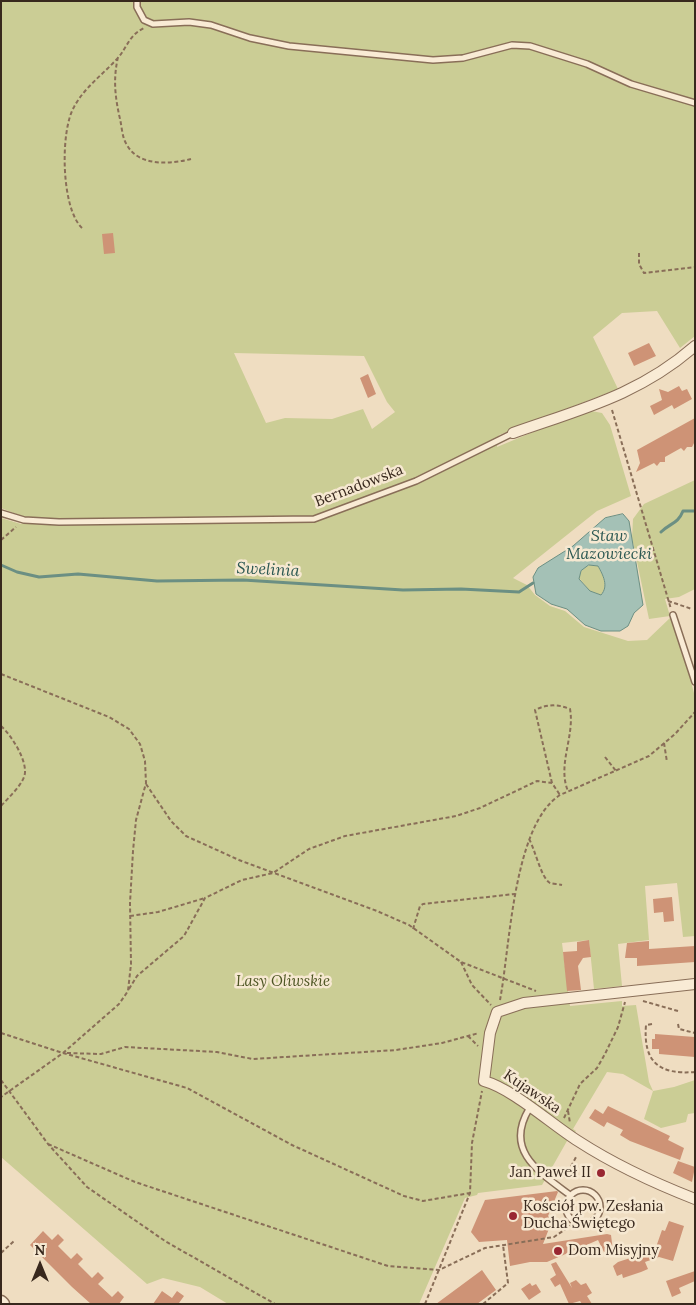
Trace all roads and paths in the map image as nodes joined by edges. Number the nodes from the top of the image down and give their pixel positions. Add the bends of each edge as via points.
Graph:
1 (137, 1) edge
2 (152, 24) junction
3 (118, 57) junction
4 (695, 103) edge
5 (191, 158) dead end
6 (82, 228) dead end
7 (639, 253) dead end
8 (695, 267) edge
9 (695, 346) edge
10 (609, 400) junction
11 (513, 433) joint
12 (1, 513) edge
13 (24, 520) junction
14 (1, 540) edge
15 (692, 609) dead end
16 (673, 615) dead end
17 (1, 674) edge
18 (695, 682) edge
19 (695, 712) edge
20 (1, 726) edge
21 (664, 743) junction
22 (605, 757) dead end
23 (666, 762) dead end
24 (616, 771) junction
25 (146, 783) junction
26 (552, 783) junction
27 (568, 791) junction
28 (560, 795) junction
29 (1, 806) edge
30 (529, 839) junction
31 (273, 873) junction
32 (562, 885) dead end
33 (515, 894) junction
34 (205, 898) junction
35 (130, 916) junction
36 (413, 929) junction
37 (461, 962) junction
38 (504, 979) junction
39 (695, 984) edge
40 (128, 992) junction
41 (539, 992) dead end
42 (627, 993) junction
43 (678, 1011) dead end
44 (497, 1012) junction
45 (652, 1024) dead end
46 (678, 1024) dead end
47 (1, 1033) edge
48 (490, 1033) junction
49 (695, 1033) edge
50 (63, 1053) junction
51 (695, 1072) edge
52 (1, 1080) edge
53 (484, 1081) junction
54 (10, 1091) junction
55 (1, 1097) edge
56 (530, 1109) junction
57 (559, 1129) junction
58 (48, 1144) junction
59 (576, 1157) dead end
60 (566, 1178) dead end
61 (470, 1193) junction
62 (570, 1195) junction
63 (695, 1199) edge
64 (576, 1222) junction
65 (14, 1241) dead end
66 (503, 1245) junction
67 (1, 1253) edge
68 (439, 1270) junction
69 (275, 1304) edge
70 (425, 1304) edge
71 (483, 1304) edge

1 - 2 lane via 144,20
2 - 3 path via 136,32
2 - 4 lane via 189,22 289,46 433,60 463,58 512,45 530,46 588,64 631,84
3 - 5 path via 114,96 125,144 130,151 150,161 175,163
3 - 6 path via 86,89 69,117 66,145 68,199 74,218
7 - 8 path via 638,264 644,273
9 - 10 street, Bernadowska via 670,368
10 - 11 street, Bernadowska
10 - 15 path via 668,601
11 - 13 lane, Bernadowska via 416,481 314,519 150,523
12 - 13 lane, Bernadowska
13 - 14 path
16 - 18 lane
17 - 25 path via 109,717 129,729 140,744
19 - 21 path
20 - 29 path via 18,748 26,771
21 - 23 path
21 - 24 path via 649,756
22 - 24 path
24 - 27 path
25 - 31 path via 171,821 186,836
25 - 35 path via 136,820
26 - 27 path via 536,710 545,705 570,709 565,775
26 - 28 path
26 - 31 path via 537,781 456,816 345,836 310,849
27 - 28 path
28 - 30 path via 551,801
30 - 32 path via 545,878 550,883
30 - 33 path
31 - 34 path via 242,880
31 - 36 path via 377,911
33 - 36 path via 424,904 420,906
33 - 38 path
34 - 35 path via 158,912
34 - 40 path via 184,936 137,976
35 - 40 path via 132,964
36 - 37 path
37 - 38 path
37 - 44 path via 472,985
38 - 41 path
38 - 44 path
39 - 42 street
40 - 50 path via 119,1004
42 - 43 path
42 - 44 street via 524,1003
42 - 57 path via 618,1027 606,1054 580,1084
44 - 48 street, Kujawska
45 - 51 path via 646,1025 645,1044 653,1062 678,1073
46 - 49 path via 679,1029
47 - 50 path
48 - 50 path via 396,1050 253,1059 217,1052 125,1047 101,1054
48 - 53 street, Kujawska
50 - 54 path
50 - 61 path via 187,1088 292,1146 404,1196 423,1201
52 - 54 path
53 - 56 street, Kujawska via 502,1088
53 - 61 path via 472,1142
54 - 55 path
54 - 58 path
56 - 57 street, Kujawska
56 - 62 lane via 521,1128 522,1149 546,1178
57 - 63 street, Kujawska via 646,1180
58 - 68 path via 135,1182 314,1244 388,1266
58 - 69 path via 87,1187 166,1241
59 - 60 path
61 - 68 path
62 - 64 lane via 566,1210
62 - 64 lane via 586,1190 596,1195 600,1206 597,1217 592,1221
64 - 66 path via 554,1237
65 - 67 path
66 - 68 path via 485,1248
66 - 71 path via 508,1284
68 - 70 path

